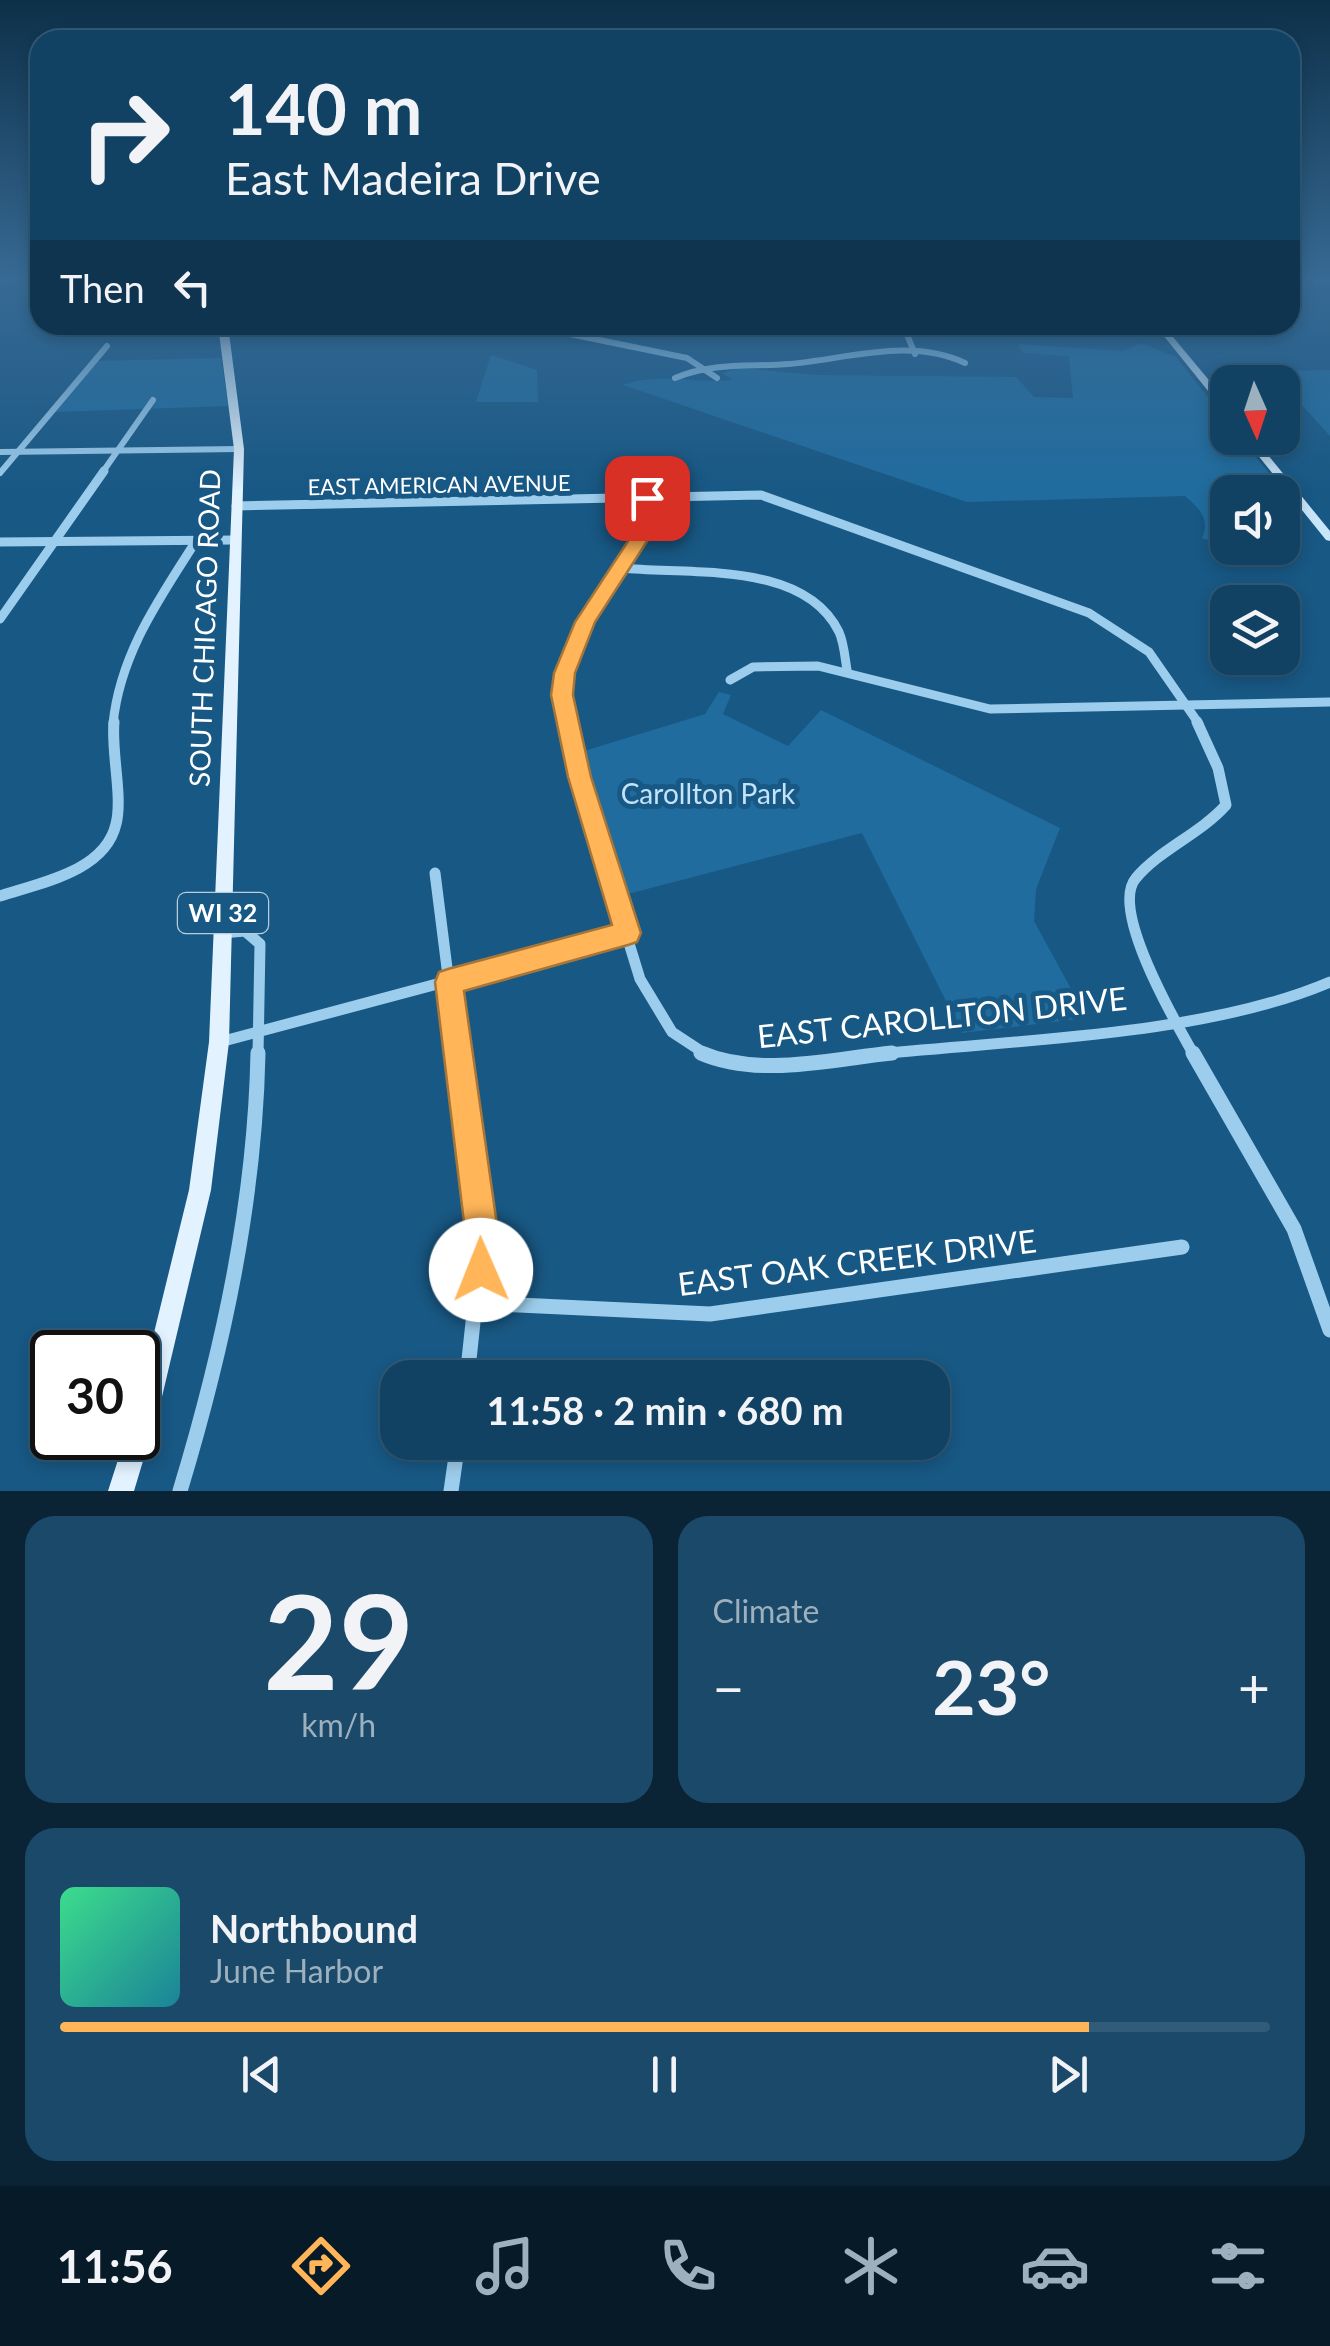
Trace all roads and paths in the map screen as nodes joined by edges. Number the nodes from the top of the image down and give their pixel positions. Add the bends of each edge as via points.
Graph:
1 (102, 352) edge
2 (226, 352) edge
3 (663, 352) edge
4 (1181, 352) edge
5 (915, 354) joint
6 (965, 363) dead end
7 (706, 368) junction
8 (675, 378) dead end
9 (718, 378) dead end
10 (1210, 388) edge
11 (153, 400) dead end
12 (238, 449) junction
13 (117, 450) junction
14 (0, 452) edge
15 (18, 452) junction
16 (1264, 455) edge
17 (0, 472) edge
18 (647, 498) junction
19 (236, 506) junction
20 (1330, 538) edge
21 (234, 540) junction
22 (196, 541) junction
23 (0, 542) edge
24 (54, 542) junction
25 (622, 568) junction
26 (0, 620) edge
27 (846, 670) junction
28 (730, 680) dead end
29 (1330, 702) edge
30 (1184, 704) junction
31 (435, 873) dead end
32 (0, 896) edge
33 (222, 933) junction
34 (628, 933) junction
35 (448, 982) junction
36 (1330, 982) edge
37 (1176, 1023) junction
38 (257, 1032) junction
39 (218, 1042) junction
40 (1182, 1247) dead end
41 (477, 1303) junction
42 (1330, 1330) edge
43 (469, 1360) edge
44 (455, 1460) edge
45 (121, 1491) edge
46 (180, 1491) edge
47 (451, 1491) edge

1 - 15 street
2 - 12 main road, SOUTH CHICAGO ROAD / WI 32
3 - 7 street
4 - 10 street
5 - 6 street via 948,354
5 - 7 street
7 - 8 street
7 - 9 street
11 - 13 street
12 - 13 street
12 - 19 main road, SOUTH CHICAGO ROAD / WI 32
13 - 15 street
13 - 24 street
14 - 15 street
15 - 17 street
16 - 20 street
18 - 19 street, EAST AMERICAN AVENUE
18 - 25 street, EAST CAROLLTON DRIVE via 644,532
18 - 30 street, EAST AMERICAN AVENUE via 761,496 1090,613 1151,654
19 - 21 main road, SOUTH CHICAGO ROAD / WI 32
21 - 22 street
21 - 33 main road, SOUTH CHICAGO ROAD / WI 32
22 - 24 street
22 - 32 street via 134,637 119,673 110,740 114,834 76,869
23 - 24 street
24 - 26 street
25 - 27 street via 785,586 816,602 834,622 846,648
25 - 34 street, EAST CAROLLTON DRIVE via 585,622 562,695
27 - 28 street via 752,667
27 - 30 street via 974,707
29 - 30 street
30 - 37 street via 1224,778 1226,806 1134,878 1128,902
31 - 35 street
33 - 38 street via 246,931 260,944
33 - 39 main road, SOUTH CHICAGO ROAD / WI 32
34 - 35 street
34 - 37 street, EAST CAROLLTON DRIVE via 640,978 663,1021 690,1048 734,1064
35 - 38 street
35 - 41 street via 482,1239
36 - 37 street, EAST CAROLLTON DRIVE
37 - 42 street via 1294,1229
38 - 39 street
38 - 46 street via 256,1142 240,1242 213,1381
39 - 45 main road, SOUTH CHICAGO ROAD / WI 32 via 200,1190
40 - 41 street, EAST OAK CREEK DRIVE via 710,1314
41 - 43 street
44 - 47 street

